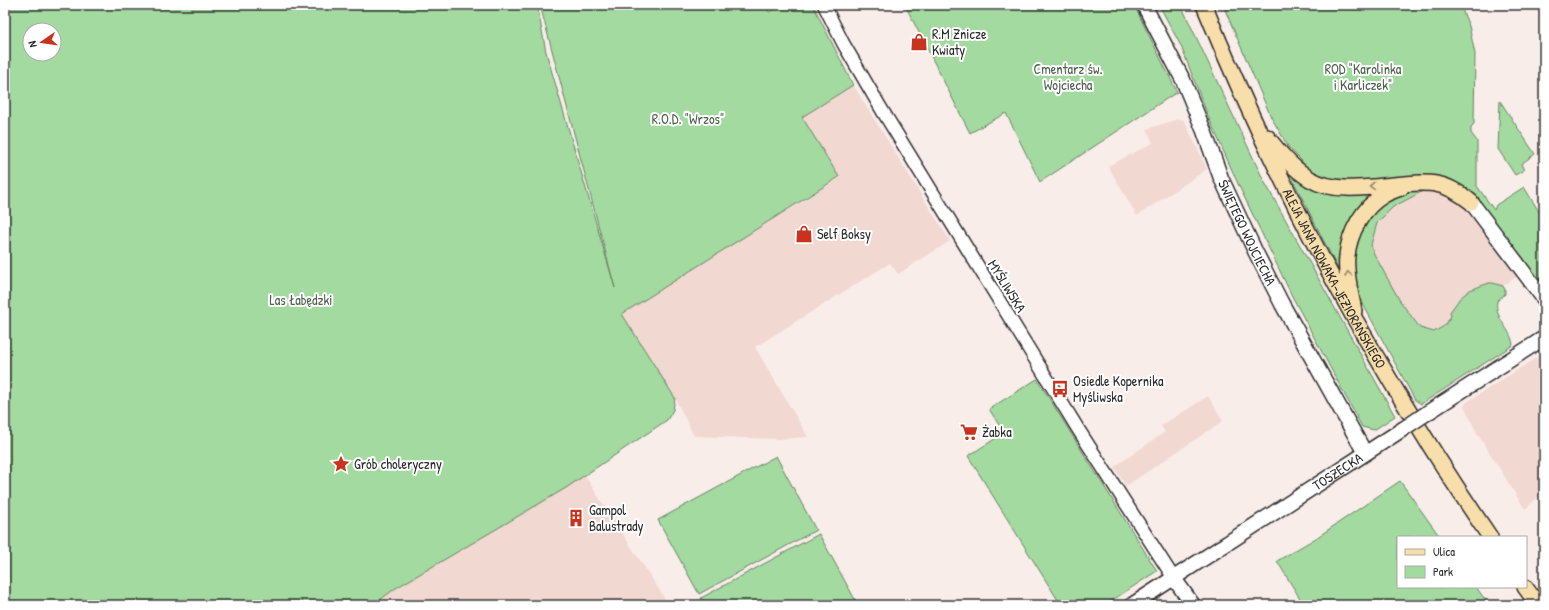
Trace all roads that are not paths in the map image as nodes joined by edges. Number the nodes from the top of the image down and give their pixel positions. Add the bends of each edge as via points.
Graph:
1 (824, 5) edge
2 (1144, 5) edge
3 (1204, 5) edge
4 (1254, 121) junction
5 (1411, 183) junction
6 (1471, 202) joint
7 (1544, 299) edge
8 (1357, 326) junction
9 (1544, 338) edge
10 (1365, 453) junction
11 (1489, 536) edge
12 (1173, 577) junction
13 (1526, 588) edge
14 (1132, 605) edge
15 (1193, 605) edge
16 (1538, 605) edge

1 - 12 street, MYŚLIWSKA via 882,110 1078,429
2 - 10 main road, ŚWIĘTEGO WOJCIECHA via 1183,80 1221,178 1255,251
3 - 4 main road, ALEJA JANA NOWAKA-JEZIORAŃSKIEGO
5 -> 4 main road via 1350,188 1328,186 1311,180 1291,166
4 - 8 main road, ALEJA JANA NOWAKA-JEZIORAŃSKIEGO via 1278,174
5 - 6 main road via 1437,184 1456,191
8 -> 5 main road via 1347,268 1349,245 1356,226 1368,209 1383,196
6 - 7 main road
8 - 11 main road, ALEJA JANA NOWAKA-JEZIORAŃSKIEGO via 1425,439
9 - 10 main road, TOSZECKA, bridge
10 - 12 main road, TOSZECKA
12 - 14 main road, TOSZECKA
12 - 15 main road
13 - 16 main road

